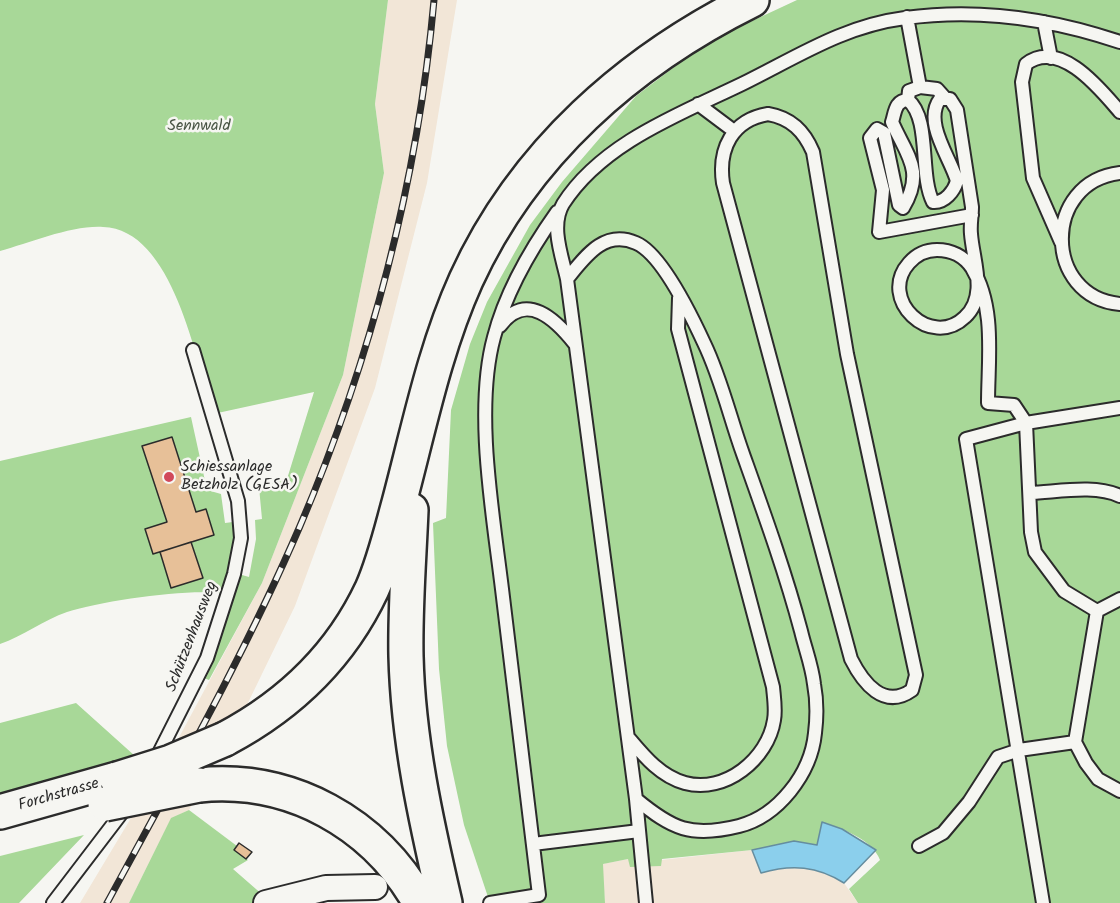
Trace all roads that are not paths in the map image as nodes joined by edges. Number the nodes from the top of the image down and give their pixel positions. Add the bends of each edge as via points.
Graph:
1 (753, 0) edge
2 (907, 17) junction
3 (1044, 22) junction
4 (1120, 42) edge
5 (1051, 58) junction
6 (920, 87) junction
7 (945, 98) junction
8 (902, 102) junction
9 (699, 104) junction
10 (1120, 112) edge
11 (877, 129) junction
12 (734, 131) junction
13 (1120, 173) edge
14 (933, 202) junction
15 (564, 204) junction
16 (899, 205) junction
17 (972, 216) junction
18 (937, 222) junction
19 (903, 228) junction
20 (1061, 242) junction
21 (567, 279) junction
22 (977, 279) junction
23 (679, 297) junction
24 (1120, 304) edge
25 (494, 338) junction
26 (575, 345) junction
27 (193, 350) dead end
28 (1120, 408) edge
29 (1026, 423) junction
30 (414, 445) junction
31 (1030, 493) junction
32 (1120, 496) edge
33 (1120, 599) edge
34 (1097, 611) junction
35 (627, 736) junction
36 (1075, 742) junction
37 (1019, 750) junction
38 (1120, 791) edge
39 (111, 792) junction
40 (636, 799) junction
41 (0, 812) edge
42 (639, 831) junction
43 (0, 834) edge
44 (533, 844) junction
45 (919, 846) dead end
46 (375, 887) dead end
47 (53, 903) edge
48 (266, 903) edge
49 (420, 903) edge
50 (445, 903) edge
51 (490, 903) edge
52 (646, 903) edge
53 (1043, 903) edge

1 - 30 highway via 688,33 630,75 582,117 529,177 486,240 466,281 434,366
2 - 3 lane via 982,15
2 - 6 lane
2 - 9 lane via 828,38
3 - 4 lane
3 - 5 lane
5 - 10 lane via 1084,74
5 - 20 lane via 1037,57 1026,64 1022,82 1033,178
6 - 7 lane via 937,89
6 - 8 lane via 909,91
7 - 14 lane via 936,104 936,127 957,181 945,198
7 - 17 lane via 957,110
8 - 11 lane
8 - 14 lane via 916,110
8 - 16 lane via 892,122 908,151 915,177 903,208
9 - 12 lane
9 - 15 lane via 617,151
11 - 16 lane via 884,133
11 - 19 lane via 870,138 883,190 879,232
12 - 12 lane via 757,116 779,116 799,128 813,152 847,354 916,675 912,690 905,696 894,699 873,690 861,679 852,659 723,183 723,152
13 - 20 lane via 1092,183 1075,198 1064,219
14 - 18 lane
15 - 21 lane via 557,227
15 - 25 lane via 519,274
16 - 19 lane
17 - 18 lane
17 - 22 lane
18 - 19 lane
20 - 24 lane via 1065,261 1081,286
21 - 23 lane via 597,247 607,241 623,240 647,249
21 - 26 lane
22 - 22 lane via 959,256 931,250 906,267 899,285 900,295 913,319 929,327 947,327 969,313 977,297
22 - 29 lane via 985,305 990,352 988,403 1014,405
23 - 35 lane via 678,329 773,687 774,720 757,757 731,778 717,782 695,784 673,778 650,764
23 - 40 lane via 706,345 784,569 814,681 815,736 796,783 778,804 751,823 728,829 679,829
25 - 26 lane via 509,316 530,310 556,321
25 - 44 lane via 487,396 487,466
26 - 35 lane
27 - 47 lane, Schützenhausweg via 240,510 241,538 234,574 207,658 159,754 100,845
28 - 29 lane
29 - 31 lane
29 - 37 lane via 966,439
30 - 39 highway, bridge via 378,575 333,652 302,686 260,719
30 - 50 highway via 406,595 408,688 415,762
31 - 32 lane via 1092,491
31 - 34 lane via 1035,552 1064,591
33 - 34 lane
34 - 36 lane
35 - 40 lane
36 - 37 lane
36 - 38 lane via 1098,780
37 - 45 lane via 998,758 943,833
37 - 53 lane
39 - 41 highway, Forchstrasse
39 - 43 highway, Forchstrasse
39 - 49 highway, bridge via 243,784 301,797 357,828 380,848
40 - 42 lane
42 - 44 lane
42 - 52 lane
44 - 51 lane via 539,895
46 - 48 street via 326,888

